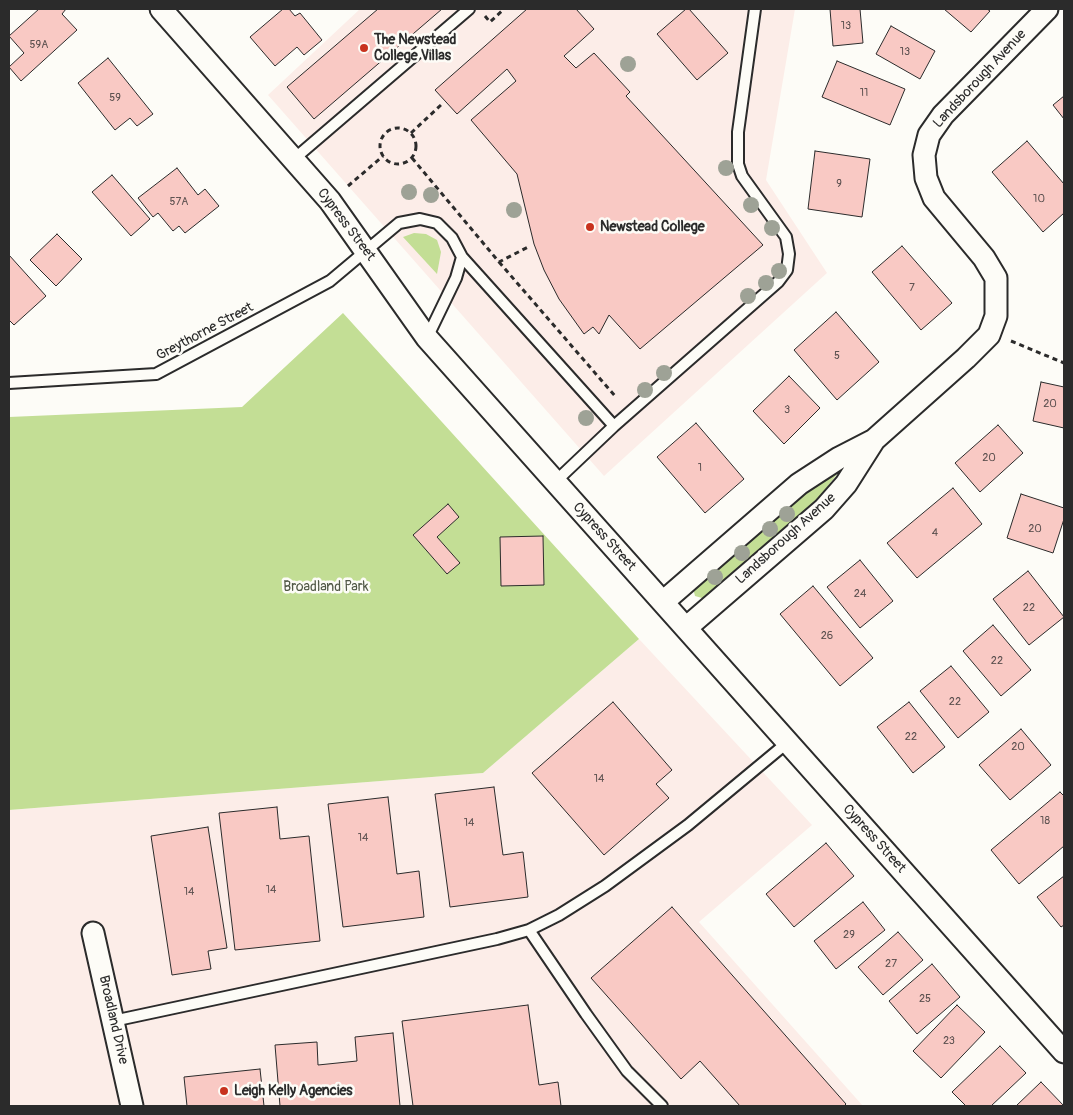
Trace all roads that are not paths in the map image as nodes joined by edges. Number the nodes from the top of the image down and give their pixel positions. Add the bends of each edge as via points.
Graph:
1 (161, 9) edge
2 (469, 9) edge
3 (755, 9) edge
4 (1047, 9) edge
5 (294, 159) junction
6 (366, 251) junction
7 (462, 257) junction
8 (427, 338) junction
9 (9, 383) edge
10 (614, 426) junction
11 (874, 440) junction
12 (555, 482) junction
13 (663, 602) junction
14 (686, 628) junction
15 (788, 742) junction
16 (529, 930) junction
17 (93, 933) dead end
18 (113, 1021) junction
19 (1064, 1052) edge
20 (132, 1106) edge
21 (662, 1106) edge

1 - 5 street, Cypress Street
2 - 5 lane
3 - 10 lane via 738,132 738,164 742,176 786,237 787,270 778,282
4 - 11 street, Landsborough Avenue via 943,114 929,135 924,155 926,178 934,198 984,258 996,278 996,316 989,334
5 - 6 street, Cypress Street
6 - 7 lane, Greythorne Street via 398,223 420,220 436,223 452,238
6 - 8 street, Cypress Street
6 - 9 lane, Greythorne Street via 330,281 156,374
7 - 8 lane via 456,278
7 - 10 lane, Greythorne Street
8 - 12 street, Cypress Street
10 - 12 lane
11 - 13 street, Landsborough Avenue via 799,484
11 - 14 street, Landsborough Avenue via 846,484 824,509
12 - 13 street, Cypress Street
13 - 14 street, Cypress Street
14 - 15 street, Cypress Street
15 - 16 lane via 688,825 604,886
15 - 19 street, Cypress Street
16 - 18 lane
16 - 21 lane via 628,1071
17 - 18 street, Broadland Drive
18 - 20 street, Broadland Drive

